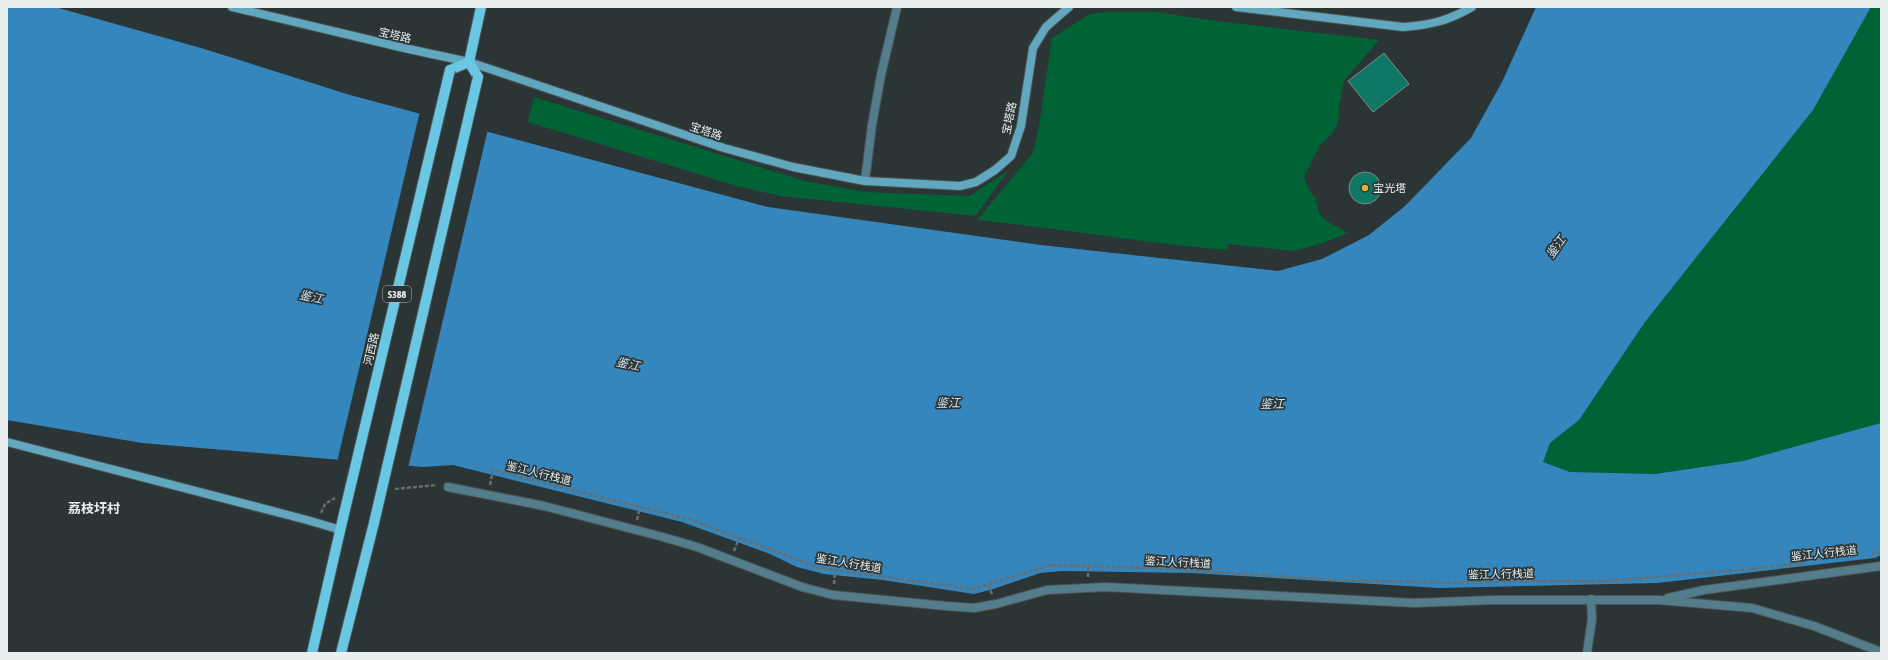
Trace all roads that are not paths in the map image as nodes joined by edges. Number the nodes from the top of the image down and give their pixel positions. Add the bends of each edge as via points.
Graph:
1 (232, 7) edge
2 (481, 7) edge
3 (897, 7) edge
4 (1069, 7) edge
5 (1236, 7) edge
6 (1472, 7) edge
7 (469, 62) junction
8 (865, 181) junction
9 (7, 442) edge
10 (448, 487) dead end
11 (341, 530) junction
12 (1881, 566) edge
13 (1591, 599) junction
14 (1659, 600) junction
15 (1881, 652) edge
16 (312, 653) edge
17 (341, 653) edge
18 (1587, 653) edge

1 - 7 street, 宝塔路
2 - 7 main road
3 - 8 street via 881,75
4 - 8 street, 宝塔路 via 1046,27 1033,48 1021,126 1011,156 995,170 976,182 960,186
5 - 6 street via 1403,27 1430,25
7 - 8 street, 宝塔路 via 724,148 793,167
7 - 11 main road, 河西路 / S388, bridge via 450,70
7 - 17 main road, S388, bridge via 478,77 374,523
9 - 11 street
10 - 13 street via 544,506 686,543 815,590 839,596 938,606 986,606 1047,590 1106,587 1414,603
11 - 16 main road, 河西路 / S388
12 - 14 street via 1704,590
13 - 14 street
13 - 18 street via 1592,619
14 - 15 street via 1752,608 1814,626

